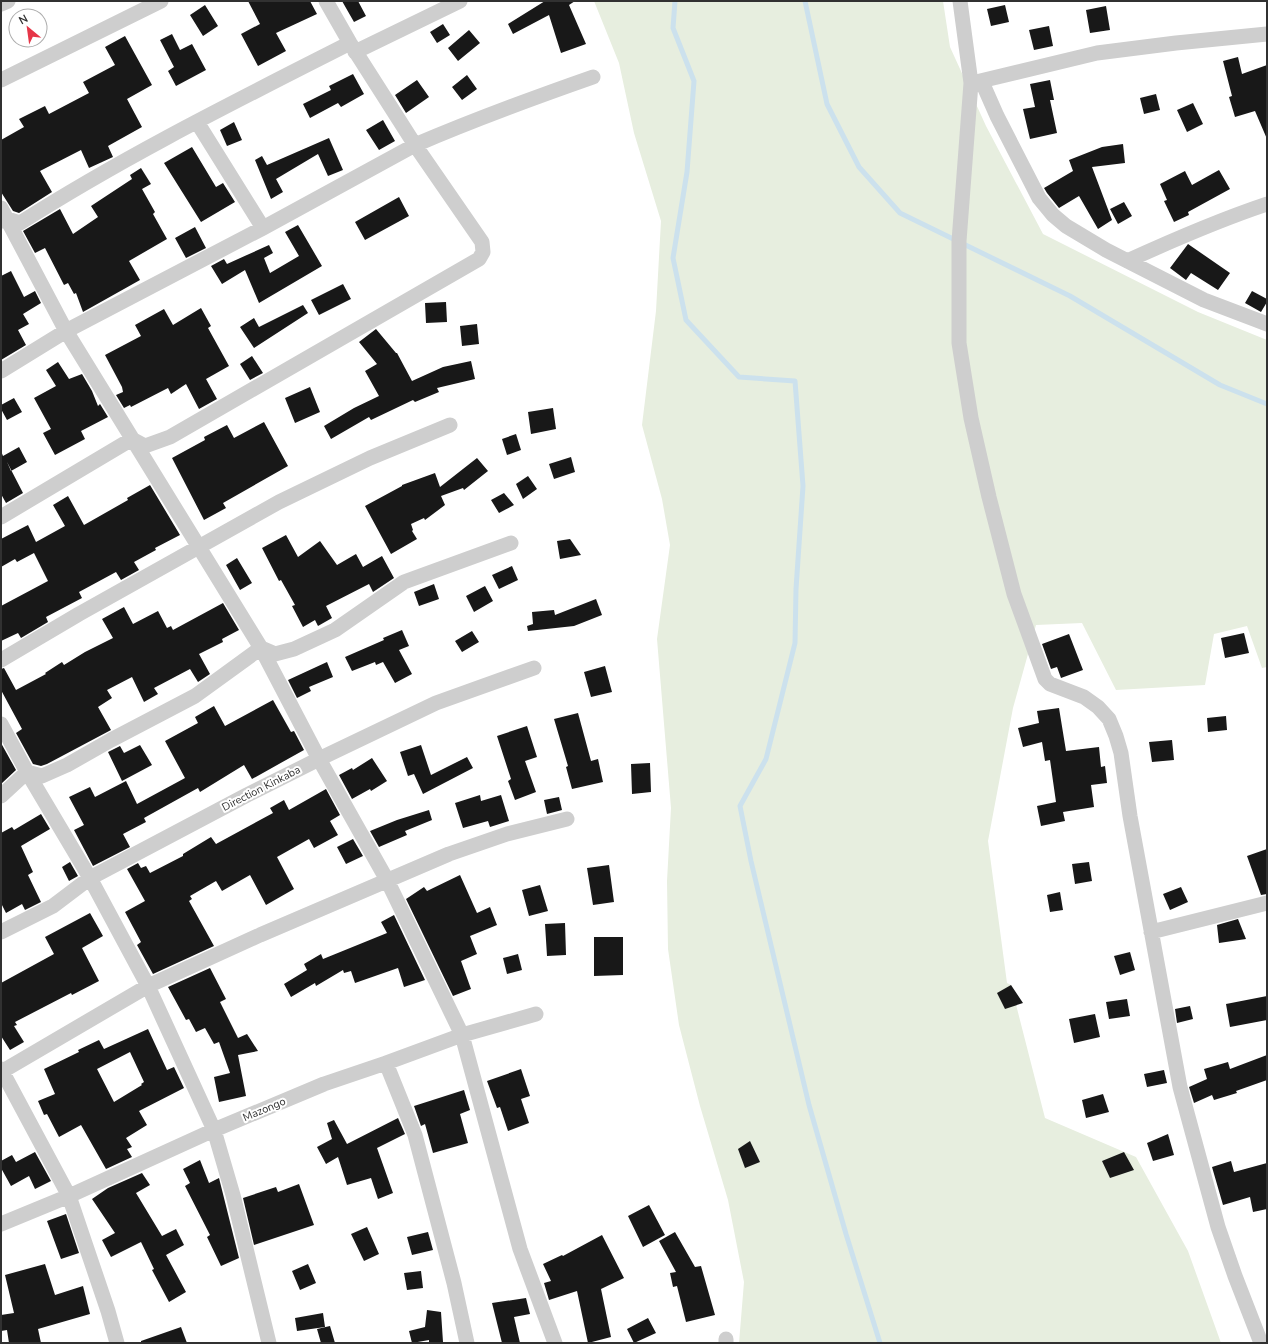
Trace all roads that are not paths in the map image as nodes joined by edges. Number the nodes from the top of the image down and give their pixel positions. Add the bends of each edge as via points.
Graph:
1 (8, 1) edge
2 (161, 1) edge
3 (326, 1) edge
4 (460, 1) edge
5 (960, 1) edge
6 (1, 4) edge
7 (1267, 34) edge
8 (352, 48) junction
9 (592, 77) dead end
10 (1, 80) edge
11 (977, 82) junction
12 (197, 122) junction
13 (415, 145) junction
14 (1267, 204) edge
15 (3, 216) edge
16 (263, 228) junction
17 (1127, 261) junction
18 (1267, 324) edge
19 (66, 331) junction
20 (1, 372) edge
21 (450, 425) dead end
22 (132, 439) junction
23 (1, 517) edge
24 (511, 543) dead end
25 (198, 547) junction
26 (261, 648) junction
27 (1, 660) edge
28 (534, 668) dead end
29 (1, 724) edge
30 (319, 759) junction
31 (27, 772) junction
32 (1, 796) edge
33 (567, 818) dead end
34 (90, 878) junction
35 (387, 880) junction
36 (1267, 903) edge
37 (1, 932) edge
38 (1151, 932) junction
39 (148, 986) junction
40 (536, 1014) dead end
41 (462, 1035) junction
42 (386, 1064) junction
43 (1, 1071) edge
44 (214, 1130) junction
45 (69, 1196) junction
46 (1, 1224) edge
47 (117, 1343) edge
48 (269, 1343) edge
49 (467, 1343) edge
50 (556, 1343) edge
51 (1261, 1343) edge

1 - 6 street
2 - 10 street
3 - 8 street
4 - 8 street
5 - 11 street
7 - 11 street via 1097,53
8 - 12 street
8 - 13 street
9 - 13 street via 499,110
11 - 17 street via 1040,198 1053,215 1066,226
11 - 38 street via 959,242 959,343 971,418 1014,594 1045,679 1050,684 1084,697 1098,707 1110,719 1116,736
12 - 15 street via 20,223
12 - 16 street
13 - 16 street
13 - 22 street via 482,242 483,252 479,259 170,437 145,446
14 - 17 street via 1187,234
15 - 19 street
16 - 19 street
17 - 18 street via 1204,300
19 - 20 street
19 - 22 street
21 - 25 street via 363,461 279,502
22 - 23 street
22 - 25 street
24 - 26 street via 404,582 335,630 294,649 275,654
25 - 26 street
25 - 27 street
26 - 30 street
26 - 31 street via 195,696 67,765 42,776
28 - 30 street, Direction Kinkaba via 436,704
29 - 31 street
30 - 34 street, Direction Kinkaba
30 - 35 street
31 - 32 street
31 - 34 street
33 - 35 street via 456,851
34 - 37 street, Direction Kinkaba via 53,906
34 - 39 street
35 - 39 street
35 - 41 street
36 - 38 street
38 - 51 street via 1180,1087 1218,1227
39 - 43 street
39 - 44 street
40 - 41 street, Mazongo
41 - 42 street, Mazongo
41 - 50 street via 520,1249
42 - 44 street, Mazongo via 324,1084
42 - 49 street via 415,1135
43 - 45 street
44 - 45 street, Mazongo
44 - 48 street via 234,1195
45 - 46 street, Mazongo
45 - 47 street

